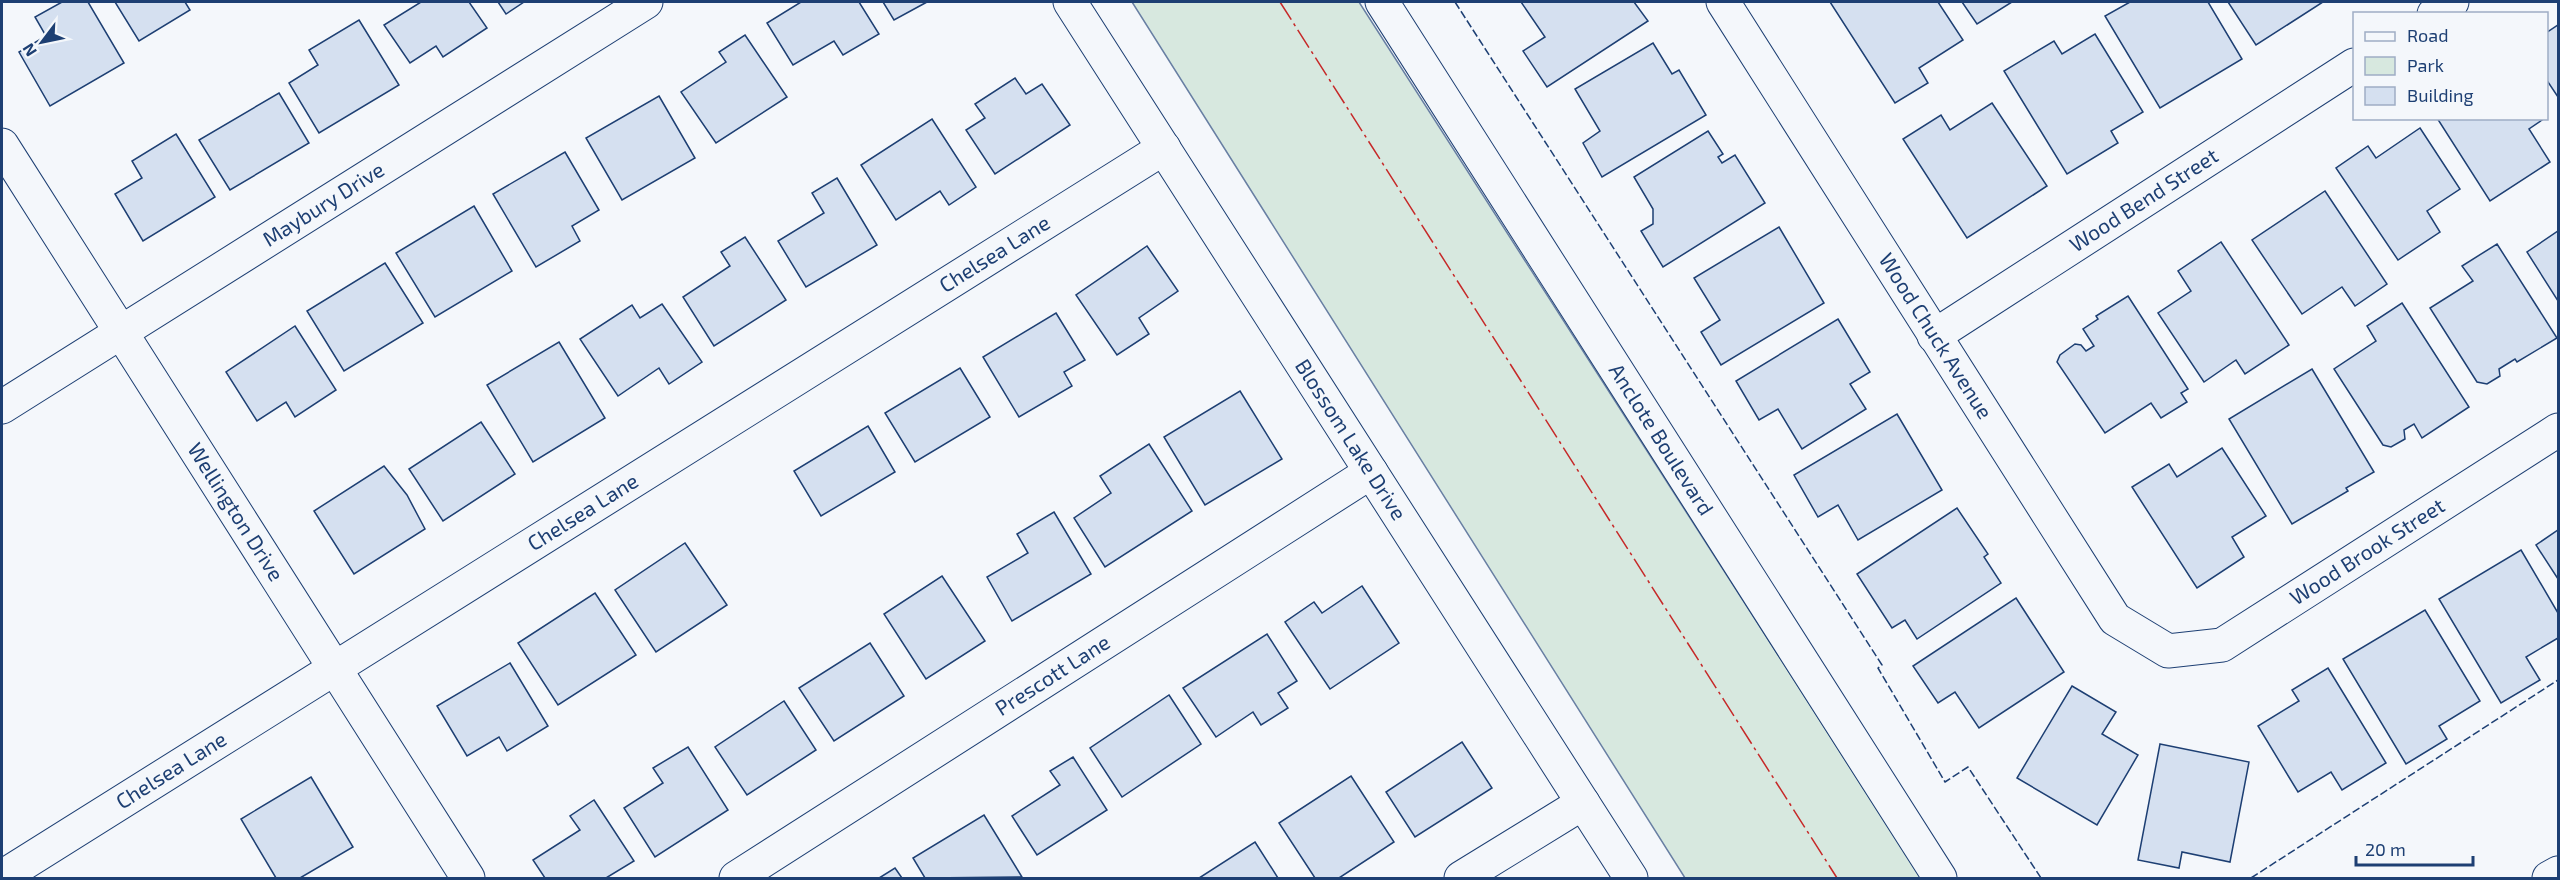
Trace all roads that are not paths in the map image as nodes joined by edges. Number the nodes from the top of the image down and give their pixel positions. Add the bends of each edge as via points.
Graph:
1 (646, 2) edge
2 (1070, 2) edge
3 (1382, 2) edge
4 (1723, 2) edge
5 (2452, 2) edge
6 (2437, 12) edge
7 (2353, 65) edge
8 (2, 145) edge
9 (1164, 148) junction
10 (121, 332) junction
11 (1934, 336) junction
12 (2, 407) edge
13 (2559, 430) edge
14 (1371, 472) junction
15 (2168, 651) joint
16 (334, 668) junction
17 (1583, 803) junction
18 (2559, 873) edge
19 (2, 877) edge
20 (468, 879) edge
21 (736, 879) edge
22 (1461, 879) edge
23 (1631, 879) edge
24 (1940, 879) edge
25 (2549, 879) edge

1 - 10 street, Maybury Drive
2 - 9 street, Blossom Lake Drive
3 - 24 street, Anclote Boulevard
4 - 11 street, Wood Chuck Avenue
5 - 6 street
7 - 11 street, Wood Bend Street
8 - 10 street, Wellington Drive
9 - 14 street, Blossom Lake Drive
9 - 16 street, Chelsea Lane
10 - 12 street, Maybury Drive
10 - 16 street, Wellington Drive
11 - 15 street, Wood Chuck Avenue via 2115,619
13 - 15 street, Wood Brook Street via 2222,645
14 - 17 street, Blossom Lake Drive
14 - 21 street, Prescott Lane
16 - 19 street, Chelsea Lane
16 - 20 street, Wellington Drive
17 - 22 street
17 - 23 street, Blossom Lake Drive
18 - 25 street

